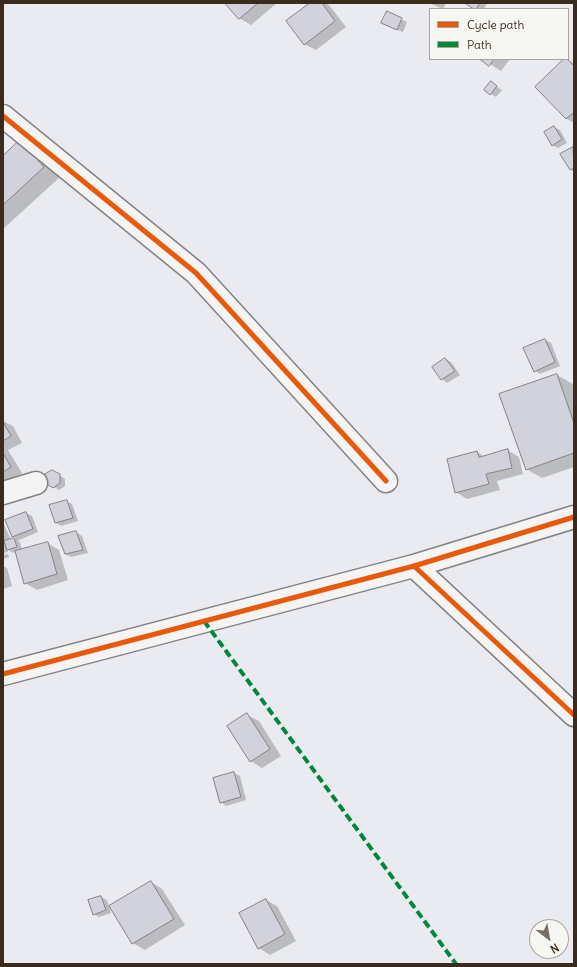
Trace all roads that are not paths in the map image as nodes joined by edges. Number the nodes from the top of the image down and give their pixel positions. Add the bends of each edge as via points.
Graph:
1 (3, 116) edge
2 (386, 481) dead end
3 (36, 483) dead end
4 (3, 493) edge
5 (574, 517) edge
6 (414, 566) junction
7 (3, 674) edge
8 (574, 715) edge

1 - 2 street via 196,273
3 - 4 street
5 - 6 street
6 - 7 street
6 - 8 street

